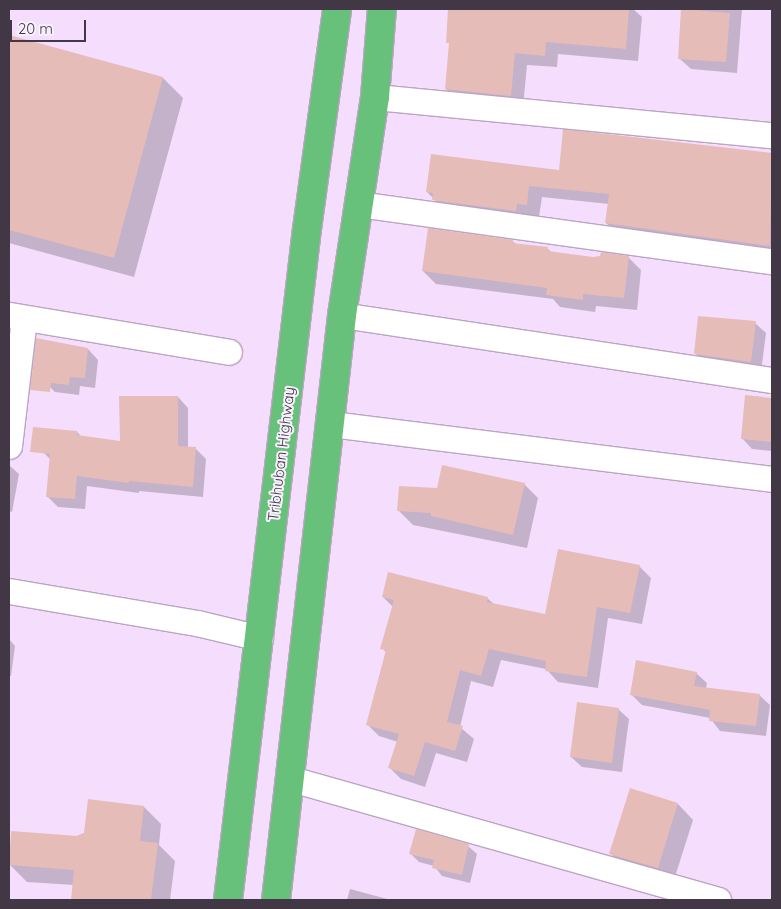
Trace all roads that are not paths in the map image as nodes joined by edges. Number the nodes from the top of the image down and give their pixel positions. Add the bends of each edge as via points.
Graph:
1 (337, 9) edge
2 (382, 9) edge
3 (375, 97) junction
4 (772, 135) edge
5 (359, 204) junction
6 (772, 261) edge
7 (342, 315) junction
8 (16, 316) edge
9 (229, 352) dead end
10 (772, 380) edge
11 (331, 424) junction
12 (9, 446) edge
13 (772, 479) edge
14 (9, 591) edge
15 (260, 638) junction
16 (291, 779) junction
17 (228, 900) edge
18 (276, 900) edge
19 (718, 900) edge

1 - 15 highway, Tribhuban Highway via 307,229
2 - 3 highway
3 - 4 street
3 - 5 highway
5 - 6 street
5 - 7 highway
7 - 10 street
7 - 11 highway
8 - 9 street
8 - 12 street
11 - 13 street
11 - 16 highway
14 - 15 street via 197,622
15 - 17 highway, Tribhuban Highway
16 - 18 highway
16 - 19 street

